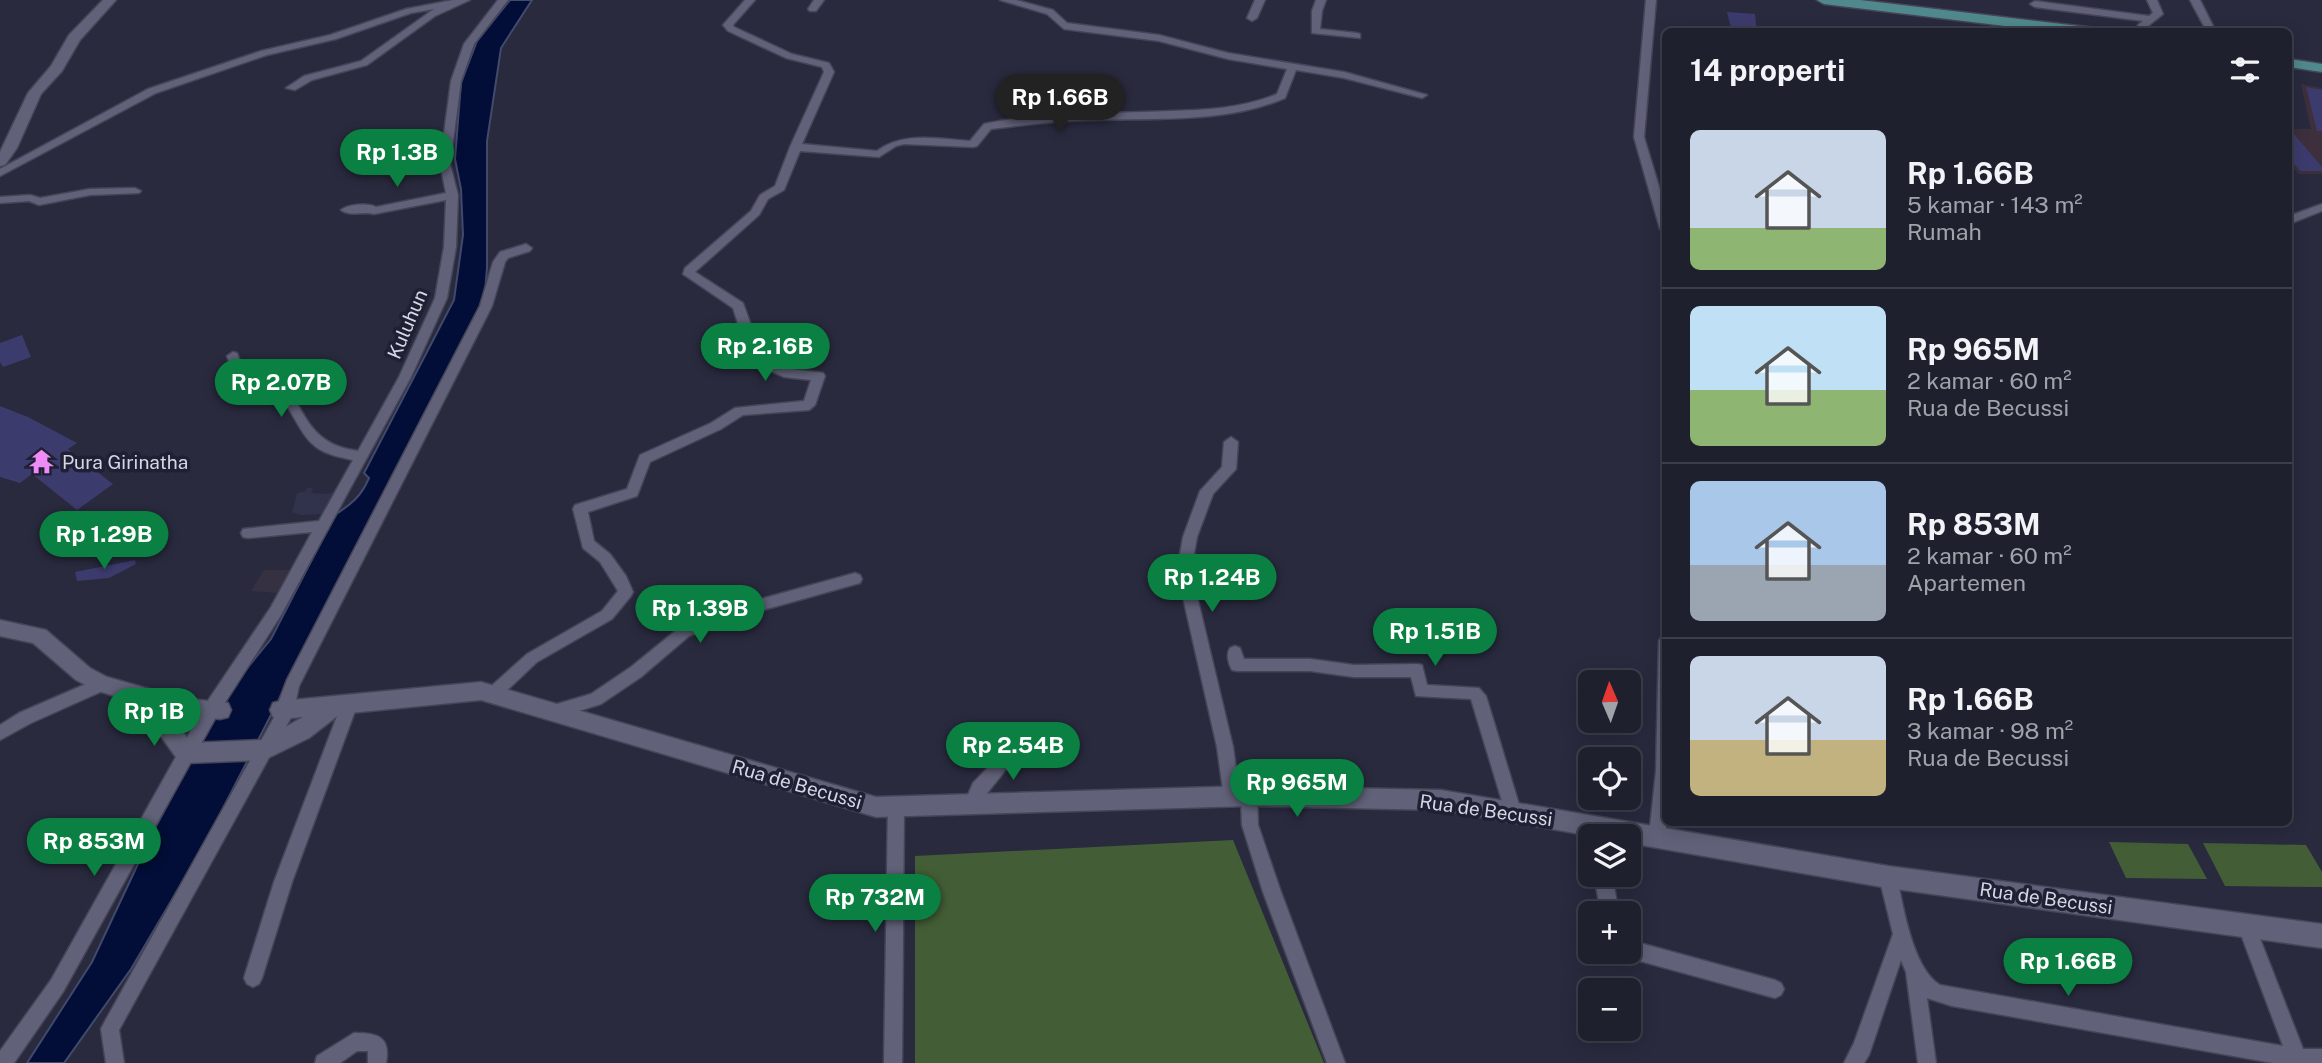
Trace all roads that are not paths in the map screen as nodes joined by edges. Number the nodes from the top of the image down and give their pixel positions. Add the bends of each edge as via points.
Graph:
1 (110, 0) edge
2 (465, 0) edge
3 (503, 0) edge
4 (750, 0) edge
5 (819, 0) edge
6 (1005, 0) edge
7 (1260, 0) edge
8 (1321, 0) edge
9 (1651, 0) edge
10 (1824, 0) edge
11 (2152, 0) edge
12 (2195, 0) edge
13 (1018, 1) edge
14 (452, 3) junction
15 (2035, 4) dead end
16 (813, 9) dead end
17 (1252, 18) dead end
18 (2152, 19) junction
19 (2062, 28) edge
20 (2143, 28) edge
21 (2209, 28) edge
22 (1357, 36) dead end
23 (2292, 63) edge
24 (1293, 65) junction
25 (2322, 68) edge
26 (291, 88) dead end
27 (1422, 95) dead end
28 (795, 147) junction
29 (0, 162) edge
30 (0, 173) edge
31 (135, 191) dead end
32 (452, 195) junction
33 (0, 200) edge
34 (2322, 207) edge
35 (347, 210) dead end
36 (1662, 215) edge
37 (2292, 219) edge
38 (526, 248) dead end
39 (233, 356) dead end
40 (1231, 442) dead end
41 (359, 456) junction
42 (321, 526) junction
43 (248, 533) dead end
44 (855, 579) dead end
45 (0, 628) edge
46 (1236, 652) dead end
47 (102, 684) junction
48 (493, 694) junction
49 (144, 696) junction
50 (343, 704) junction
51 (284, 709) junction
52 (215, 710) junction
53 (554, 712) junction
54 (0, 733) edge
55 (1009, 747) dead end
56 (260, 751) junction
57 (188, 753) junction
58 (1662, 790) edge
59 (1240, 797) junction
60 (972, 804) junction
61 (896, 806) junction
62 (1513, 811) junction
63 (1578, 827) edge
64 (1641, 835) edge
65 (1657, 836) junction
66 (1888, 877) junction
67 (2246, 924) junction
68 (1902, 932) junction
69 (2322, 936) edge
70 (1641, 952) edge
71 (1913, 968) junction
72 (253, 978) dead end
73 (1776, 989) dead end
74 (2322, 1058) edge
75 (2297, 1059) junction
76 (3, 1063) edge
77 (115, 1063) edge
78 (324, 1063) edge
79 (377, 1063) edge
80 (893, 1063) edge
81 (1336, 1063) edge
82 (1853, 1063) edge
83 (1927, 1063) edge

1 - 29 street via 74,37 36,93
2 - 14 street
3 - 32 street, Kuluhun via 469,44 456,81 445,164
4 - 28 street via 730,18 730,29 789,56 828,67
5 - 16 street
6 - 13 street
7 - 17 street
8 - 22 street via 1315,31
9 - 36 street via 1639,137
10 - 19 main road
11 - 18 street via 2158,15
12 - 21 street
13 - 24 street via 1050,12 1064,26 1160,38 1228,56
14 - 26 street via 364,63 308,78
14 - 30 street via 264,53 152,91
15 - 18 street
18 - 20 street
23 - 25 main road
24 - 27 street
24 - 28 street via 1281,96 1264,104 988,126 973,145 904,141 879,153
28 - 48 street via 780,188 764,197 755,213 689,275 739,306 746,332 772,368 819,376 809,405 740,411 645,459 632,492 580,509 588,544 605,558 625,592 607,615 532,659
31 - 33 street via 90,192 39,202 30,198
32 - 35 street via 374,211
32 - 41 street, Kuluhun via 450,247 441,298 405,377
34 - 37 street
38 - 51 street via 504,255 499,262 486,306 304,660
39 - 41 street via 240,379 267,381 286,394 311,436 341,454
40 - 59 street via 1229,469 1208,491 1184,571
41 - 42 street, Kuluhun
42 - 43 street
42 - 52 street, Kuluhun
44 - 53 street via 728,614 684,632 596,699
45 - 47 street via 39,636 83,674
46 - 62 street via 1237,665 1416,670 1421,691 1474,693
47 - 49 street
47 - 54 street
48 - 50 street, Rua de Becussi via 481,691
48 - 53 street, Rua de Becussi
49 - 52 street via 181,707
49 - 57 street
50 - 51 street, Rua de Becussi
50 - 56 street
50 - 72 street
51 - 56 street
52 - 57 street, Kuluhun
53 - 61 street, Rua de Becussi via 876,807
55 - 60 street via 1006,762 974,793
56 - 57 street
56 - 77 street via 110,1029
57 - 76 street, Kuluhun via 57,986
58 - 65 street
59 - 60 street, Rua de Becussi
59 - 62 street, Rua de Becussi via 1441,800
59 - 81 street
60 - 61 street, Rua de Becussi
61 - 80 street
62 - 63 street, Rua de Becussi
64 - 65 street, Rua de Becussi
65 - 66 street, Rua de Becussi
66 - 67 street, Rua de Becussi
66 - 68 street
67 - 69 street, Rua de Becussi
67 - 75 street
68 - 71 street
68 - 82 street
70 - 73 street
71 - 75 street via 1925,987 1945,996
71 - 83 street
74 - 75 street
78 - 79 street via 354,1042 373,1042 379,1051

